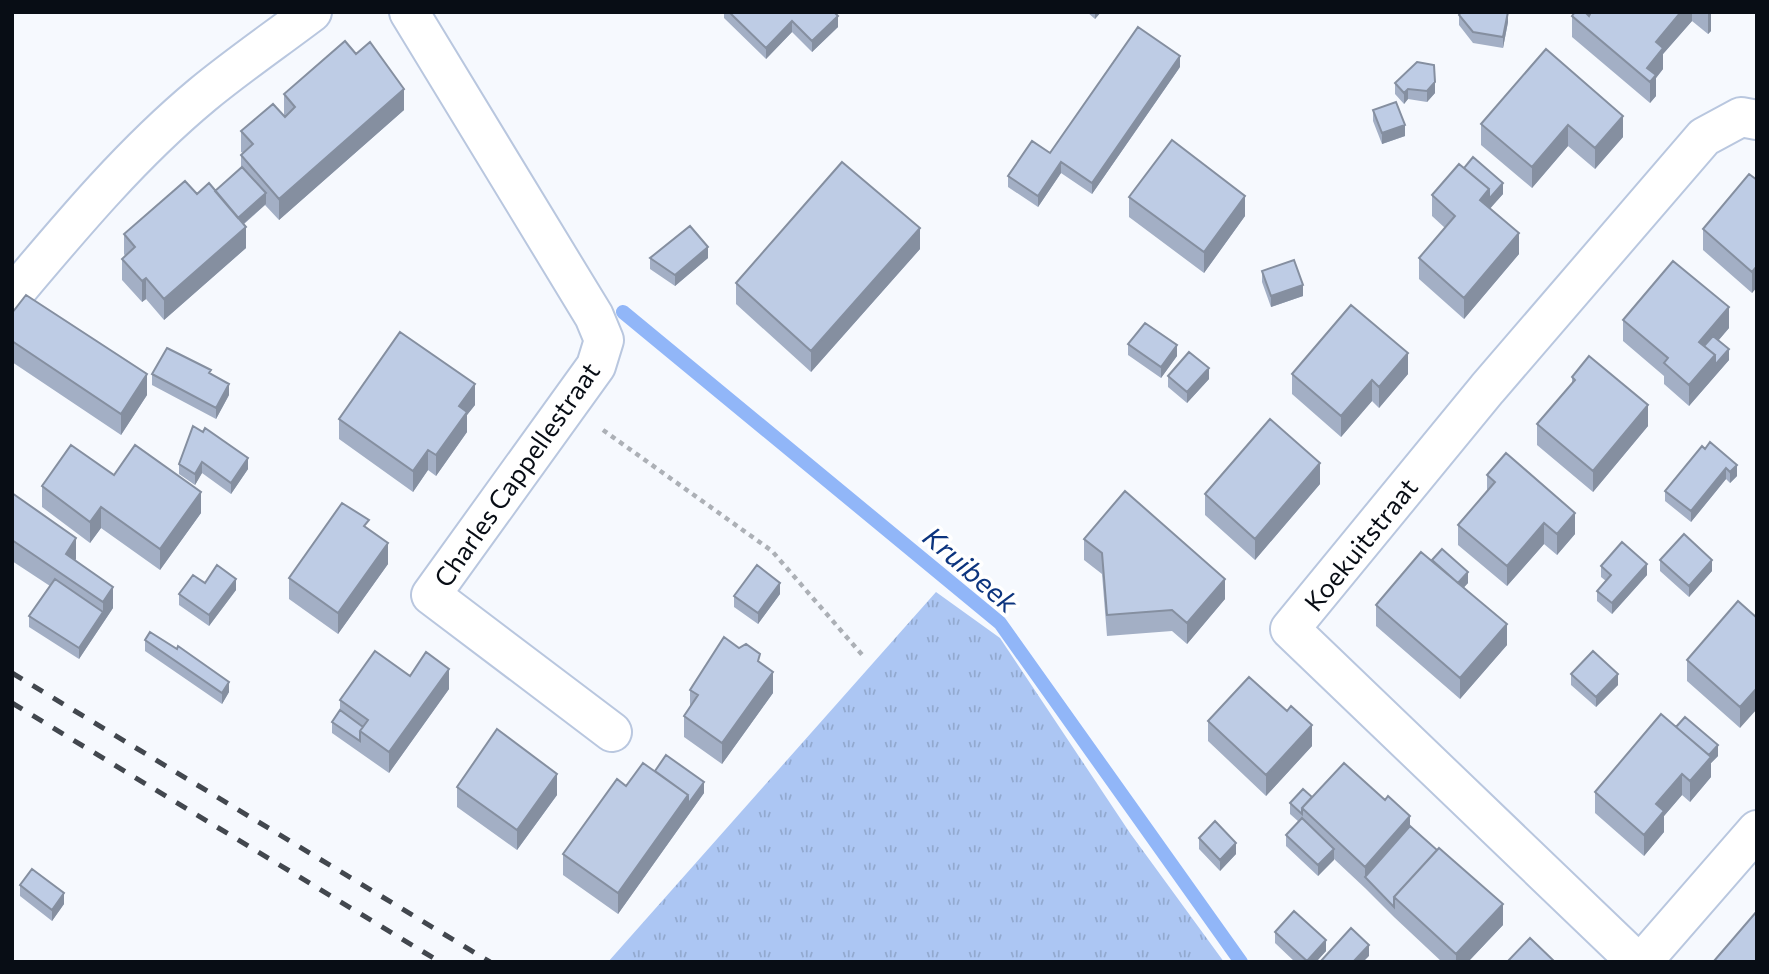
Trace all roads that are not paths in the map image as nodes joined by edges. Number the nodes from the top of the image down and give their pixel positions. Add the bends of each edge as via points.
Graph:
1 (312, 12) edge
2 (409, 12) edge
3 (1757, 120) edge
4 (12, 296) edge
5 (612, 732) dead end
6 (1757, 830) edge
7 (1639, 962) edge

1 - 4 street via 201,96 150,142
2 - 5 street, Charles Cappellestraat via 594,316 604,341 596,366 431,595
3 - 7 street, Koekuitstraat via 1741,117 1704,137 1487,389 1290,629
6 - 7 street, Koekuitstraat

